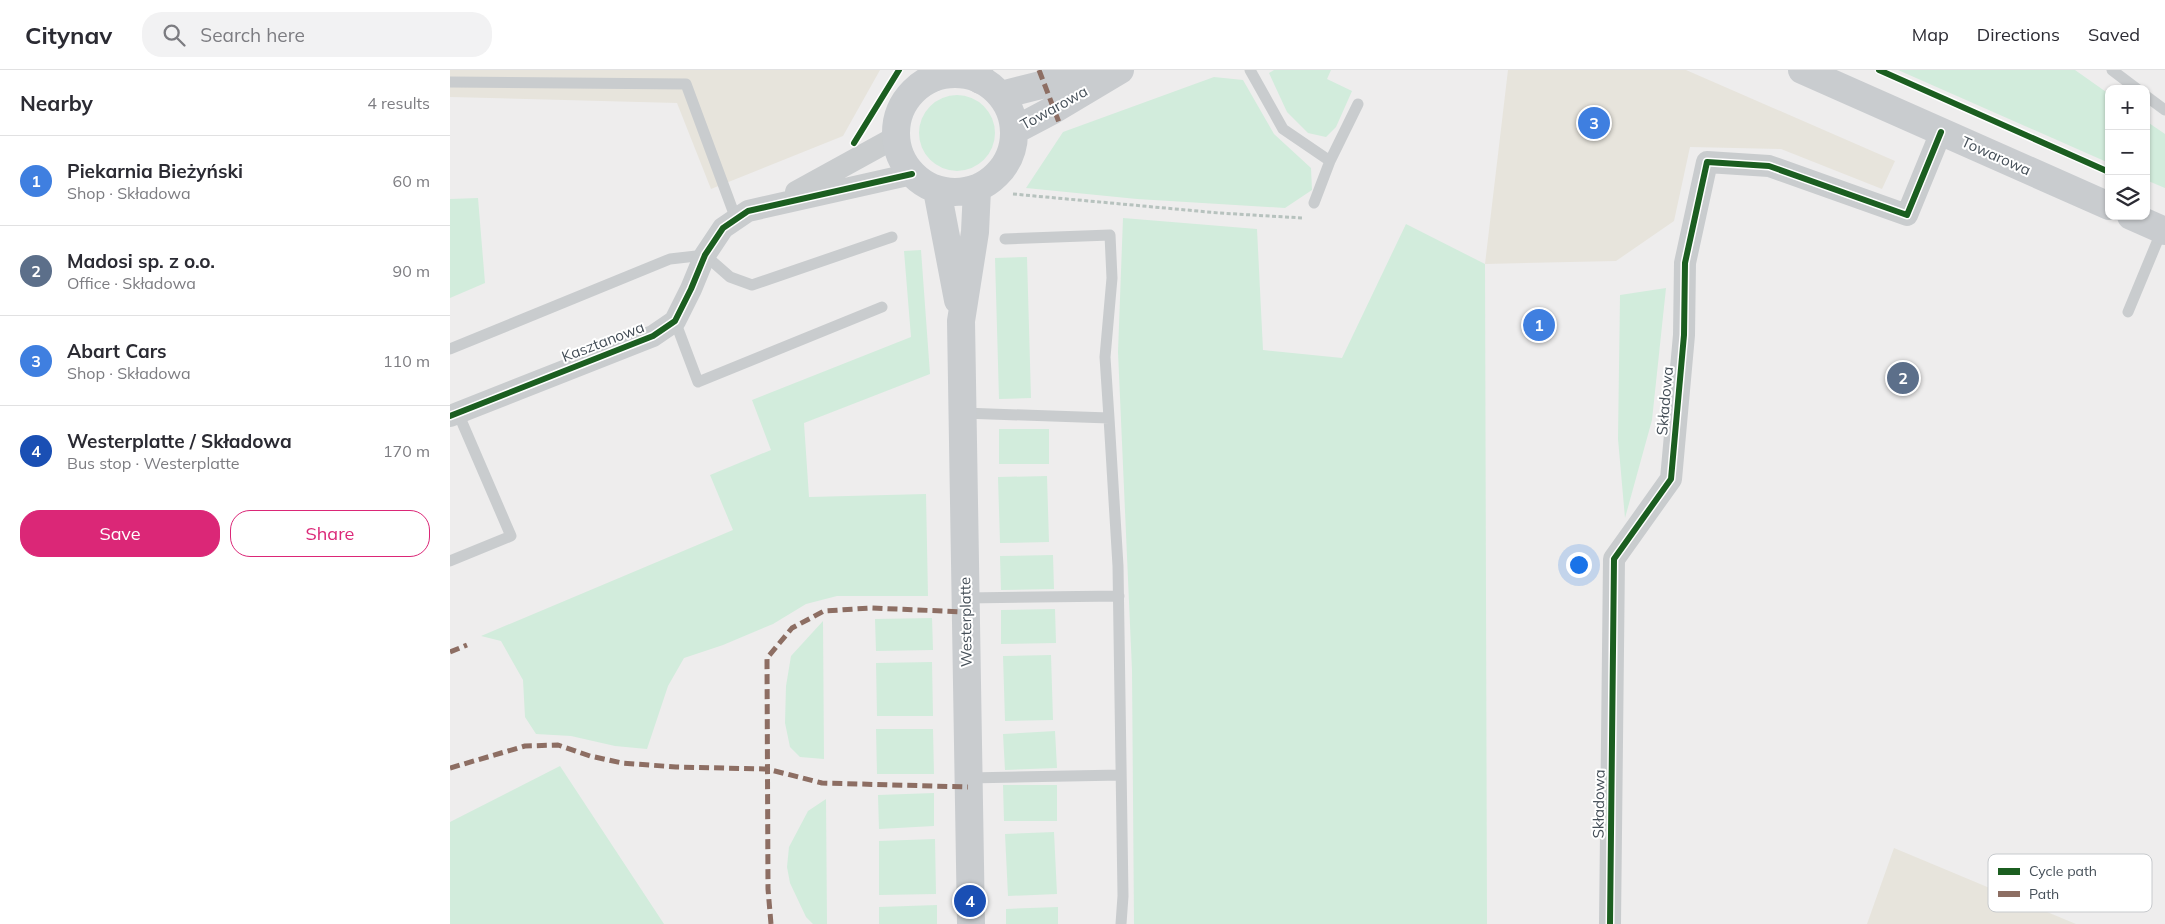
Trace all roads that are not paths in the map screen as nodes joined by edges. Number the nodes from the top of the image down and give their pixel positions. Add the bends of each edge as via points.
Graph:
1 (1101, 70) edge
2 (1120, 70) edge
3 (1250, 70) edge
4 (1802, 70) edge
5 (2112, 70) edge
6 (933, 74) edge
7 (450, 82) edge
8 (987, 82) edge
9 (2132, 85) edge
10 (2150, 99) edge
11 (1358, 104) dead end
12 (2165, 110) edge
13 (1014, 130) junction
14 (1942, 132) junction
15 (896, 137) junction
16 (1330, 161) junction
17 (912, 174) junction
18 (977, 189) junction
19 (936, 190) junction
20 (1314, 203) dead end
21 (774, 204) junction
22 (2105, 204) edge
23 (736, 219) junction
24 (2141, 220) edge
25 (2164, 231) edge
26 (892, 238) dead end
27 (1005, 239) dead end
28 (705, 255) junction
29 (882, 307) dead end
30 (2128, 312) dead end
31 (675, 321) junction
32 (961, 321) junction
33 (450, 348) edge
34 (963, 414) junction
35 (454, 415) edge
36 (1109, 418) junction
37 (450, 561) edge
38 (1119, 596) junction
39 (966, 598) junction
40 (1121, 775) junction
41 (968, 778) junction
42 (971, 924) edge
43 (1121, 924) edge
44 (1610, 924) edge

1 - 8 main road, Towarowa
2 - 13 main road, Towarowa
3 - 16 lane via 1283,129
4 - 14 main road, Towarowa
5 - 9 lane
6 - 8 main road via 965,74
6 - 15 main road via 914,91 901,109
7 - 23 lane via 686,84
8 - 13 main road via 1013,117
10 - 12 lane
11 - 16 lane
13 - 18 main road via 1014,144 1001,172
14 - 22 main road, Towarowa
14 - 44 street, Składowa via 1907,214 1769,166 1707,162 1685,263 1684,335 1671,478 1614,559
15 - 17 main road via 899,153
15 - 21 street, Kasztanowa
16 - 20 lane
17 - 19 main road
17 - 21 street, Kasztanowa
18 - 19 main road via 964,192
18 - 32 main road, Westerplatte via 975,232
19 - 32 main road, Westerplatte
21 - 23 street, Kasztanowa via 748,211
23 - 28 street, Kasztanowa via 723,228
24 - 25 main road
25 - 30 lane
26 - 28 lane via 752,285 730,277
27 - 36 lane via 1110,235 1112,278 1104,357
28 - 31 street, Kasztanowa
28 - 33 lane via 670,259
29 - 31 lane via 698,382
31 - 35 street, Kasztanowa via 653,336
32 - 34 main road, Westerplatte
34 - 36 lane
34 - 39 main road, Westerplatte
35 - 37 lane via 511,536
36 - 38 lane
38 - 39 lane
38 - 40 lane
39 - 41 main road, Westerplatte
40 - 41 lane
40 - 43 lane
41 - 42 main road, Westerplatte

